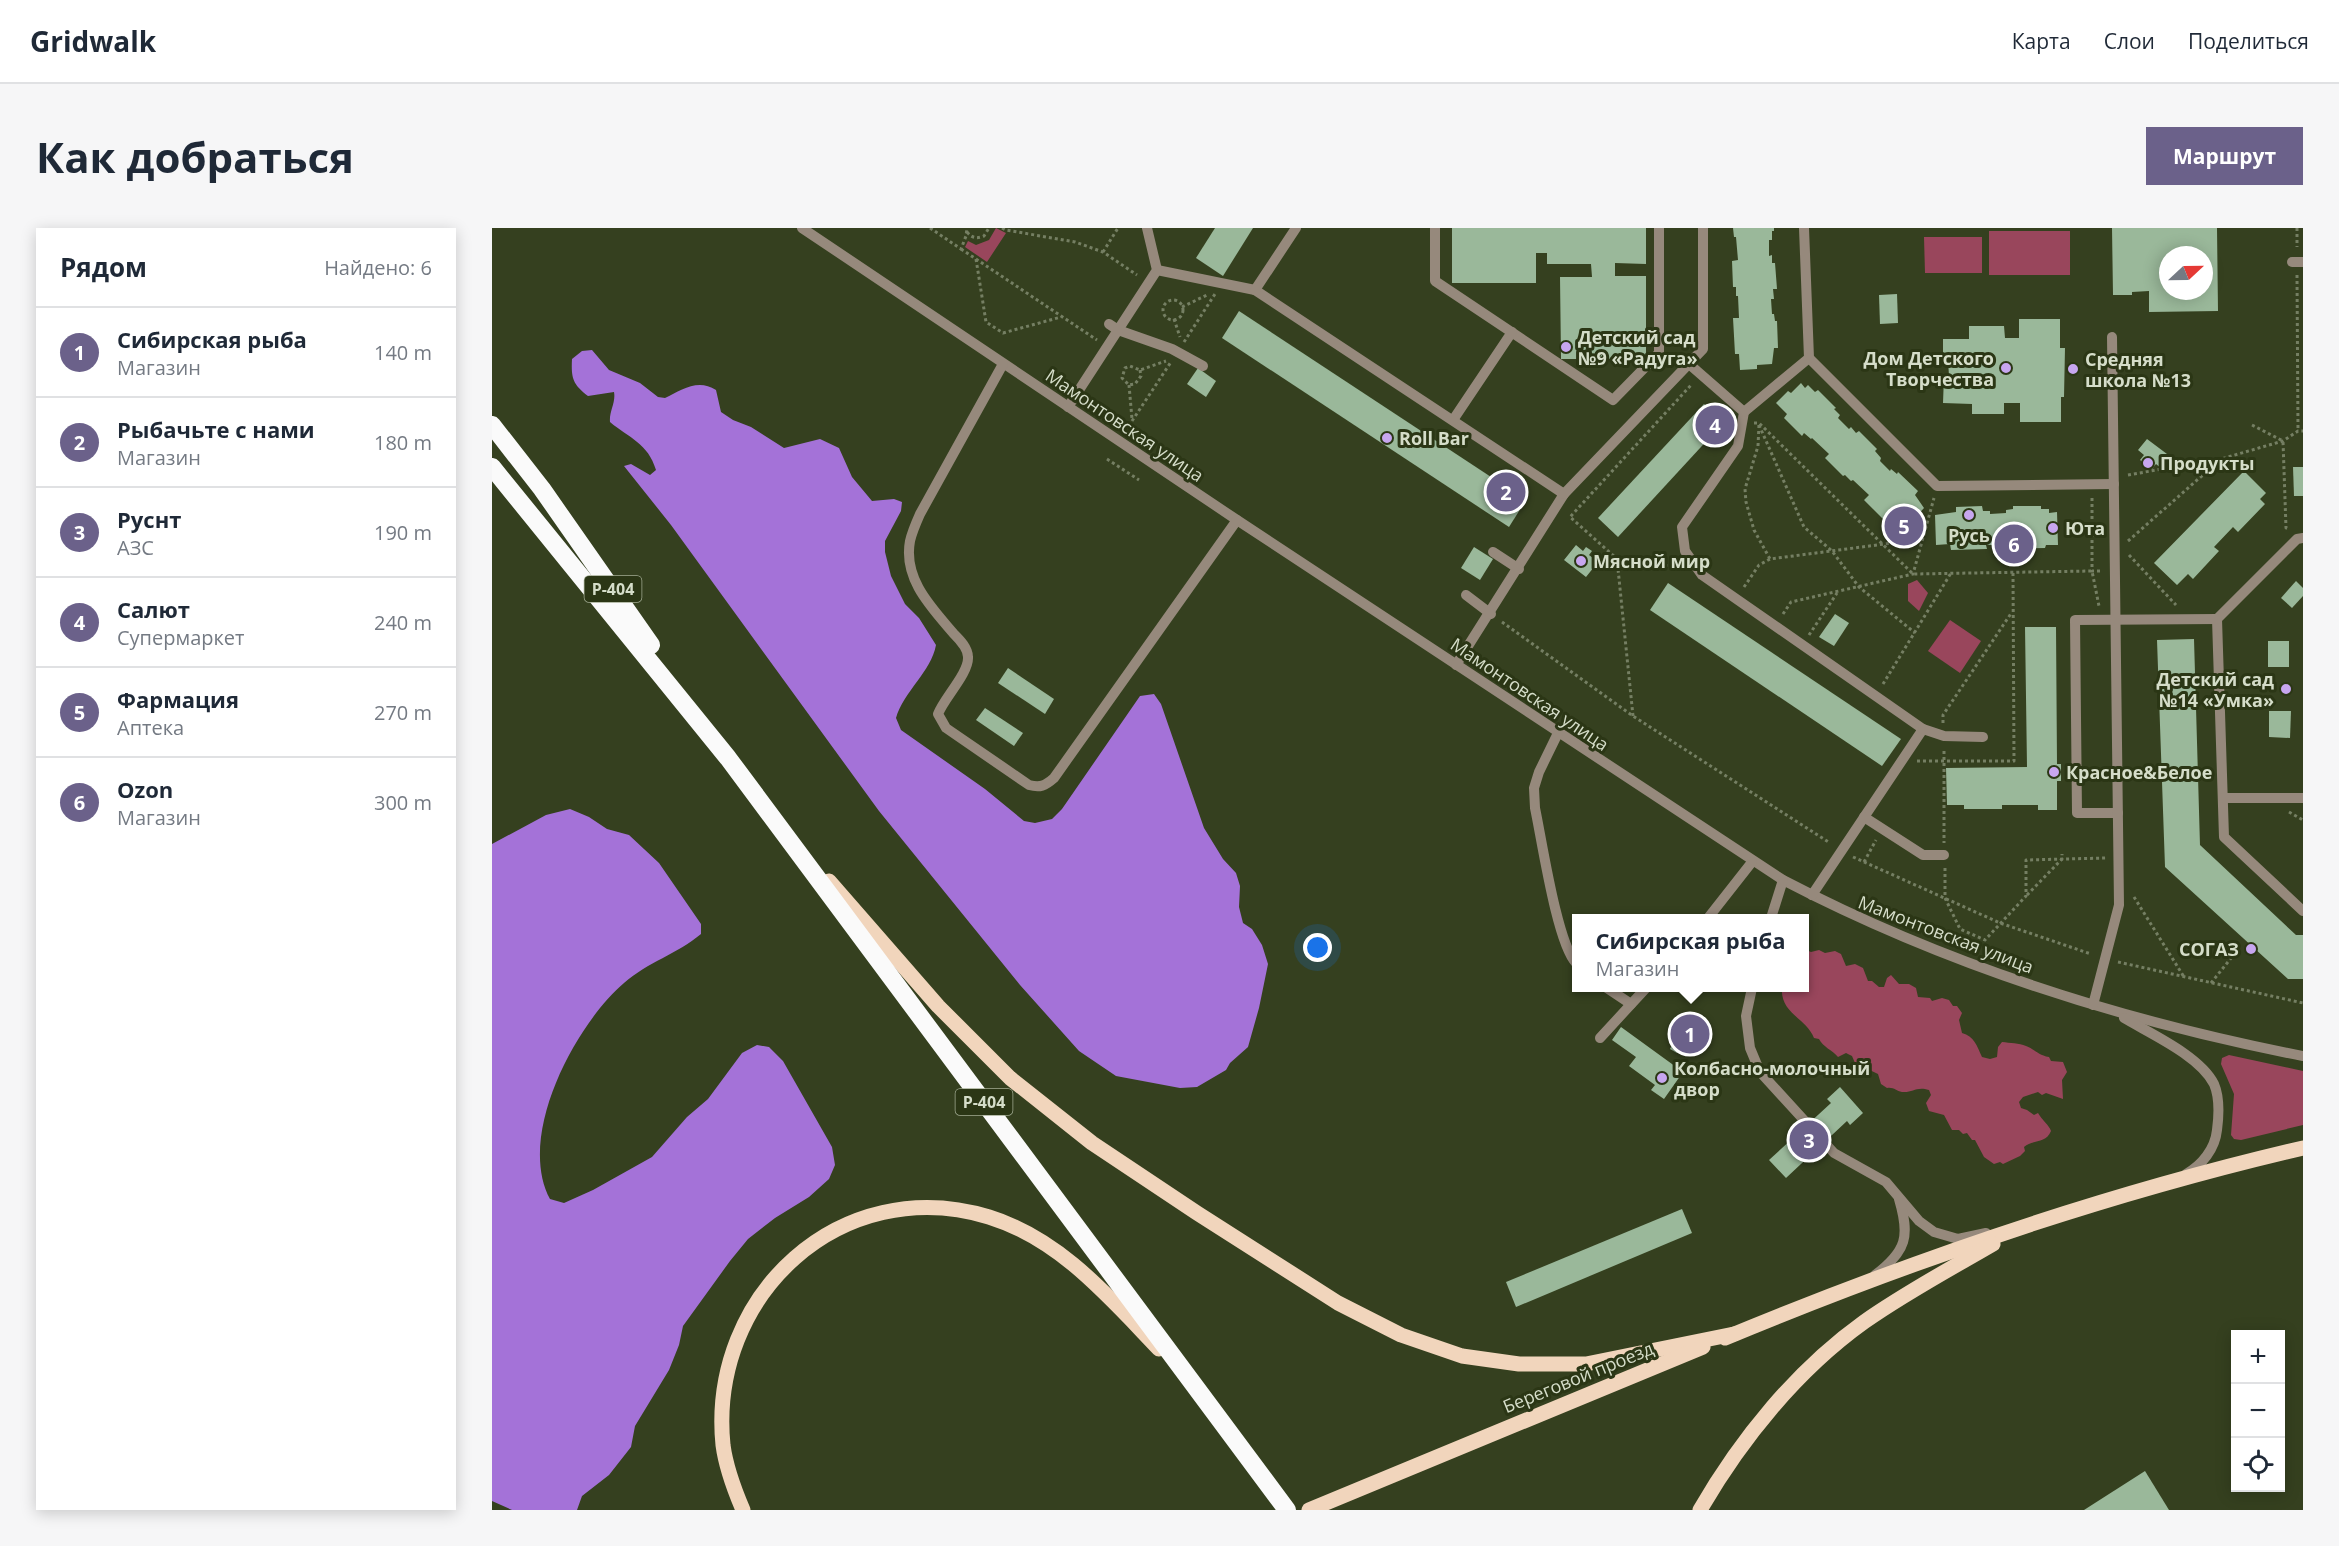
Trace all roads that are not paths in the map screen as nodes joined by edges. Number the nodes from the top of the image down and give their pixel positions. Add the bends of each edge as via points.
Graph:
1 (802, 228) edge
2 (1147, 228) edge
3 (1296, 228) edge
4 (1435, 228) edge
5 (1659, 228) edge
6 (1703, 228) edge
7 (1804, 228) edge
8 (1157, 270) junction
9 (1255, 290) junction
10 (1114, 327) junction
11 (1512, 332) junction
12 (2112, 337) dead end
13 (1809, 358) junction
14 (1003, 364) junction
15 (1689, 364) junction
16 (1203, 366) dead end
17 (1068, 407) junction
18 (1743, 417) junction
19 (1453, 420) junction
20 (492, 423) edge
21 (492, 466) edge
22 (2114, 481) junction
23 (1564, 494) junction
24 (1237, 520) junction
25 (2303, 538) edge
26 (1493, 552) dead end
27 (1519, 568) junction
28 (1466, 595) dead end
29 (1491, 614) junction
30 (2217, 619) junction
31 (2116, 620) junction
32 (1456, 665) junction
33 (1923, 729) junction
34 (1558, 733) junction
35 (1983, 737) dead end
36 (728, 758) junction
37 (2223, 798) junction
38 (2303, 798) edge
39 (2118, 813) junction
40 (773, 817) junction
41 (1864, 817) junction
42 (1944, 855) road end
43 (1752, 862) junction
44 (1783, 880) junction
45 (1812, 895) junction
46 (2303, 910) edge
47 (1710, 914) edge
48 (1772, 914) edge
49 (1572, 959) edge
50 (1614, 992) edge
51 (1642, 992) edge
52 (1751, 992) edge
53 (1631, 1004) junction
54 (2093, 1005) junction
55 (2114, 1011) junction
56 (1600, 1038) dead end
57 (2303, 1056) edge
58 (2303, 1148) edge
59 (2170, 1182) junction
60 (1898, 1193) junction
61 (2026, 1224) junction
62 (1863, 1284) junction
63 (1734, 1334) junction
64 (1196, 1387) junction
65 (743, 1510) edge
66 (1287, 1510) edge
67 (1309, 1510) edge
68 (1700, 1510) edge

1 - 14 street, Мамонтовская улица
2 - 8 street
3 - 9 street
4 - 11 street via 1435,281
5 - 11 street via 1659,353 1613,400
6 - 15 street via 1703,349
7 - 13 street
8 - 9 street
8 - 10 street
9 - 19 street
10 - 16 street via 1172,349
10 - 17 street via 1107,347
11 - 19 street
12 - 22 street
13 - 18 street
13 - 22 street via 1937,486
14 - 17 street, Мамонтовская улица
14 - 24 street via 920,514 910,540 909,557 921,594 963,644 968,657 965,669 941,705 941,722 1029,785 1038,788 1054,778
15 - 18 street
15 - 23 street
17 - 24 street, Мамонтовская улица
18 - 33 street via 1738,446 1682,527 1685,551 1702,575
19 - 23 street
20 - 36 highway, Р-404 via 607,580
21 - 36 highway, Р-404
22 - 31 street
23 - 27 street
24 - 32 street, Мамонтовская улица
25 - 30 street via 2297,539
26 - 27 street
27 - 29 street
28 - 29 street
29 - 32 street
30 - 31 street
30 - 37 street
31 - 39 street
31 - 39 street via 2075,620 2077,819
32 - 34 street, Мамонтовская улица
33 - 35 street via 1944,736
33 - 41 street
34 - 43 street, Мамонтовская улица
34 - 49 street via 1539,771 1534,788 1535,808 1562,935
36 - 40 highway, Р-404
37 - 38 street
37 - 46 street via 2224,837
39 - 54 street via 2119,905
40 - 63 main road via 938,1006 1010,1078 1092,1143 1338,1303 1401,1335 1462,1356 1519,1364 1586,1364
40 - 64 highway, Р-404
41 - 42 street via 1923,855
41 - 45 street
43 - 44 street, Мамонтовская улица
43 - 47 street
44 - 45 street, Мамонтовская улица
44 - 48 street
45 - 54 street, Мамонтовская улица via 1914,941
50 - 53 street
51 - 53 street
52 - 60 street via 1747,1026 1750,1048 1760,1072 1834,1154 1875,1174
53 - 56 street
54 - 55 street, Мамонтовская улица
55 - 57 street, Мамонтовская улица via 2200,1035
55 - 59 street via 2203,1068 2214,1084 2219,1116 2208,1155 2196,1168
58 - 59 main road
59 - 61 main road
60 - 61 street via 1919,1221 1934,1232 1958,1239
60 - 62 street via 1906,1232 1902,1247 1893,1262
61 - 62 main road, Береговой проезд
61 - 68 main road via 1863,1323 1825,1355 1749,1434
62 - 63 main road, Береговой проезд
63 - 67 main road, Береговой проезд
64 - 65 main road via 1101,1288 1063,1255 1028,1233 990,1217 951,1208 910,1207 879,1213 810,1244 785,1265 756,1303 737,1340 722,1414 723,1446 731,1483
64 - 66 highway, Р-404

